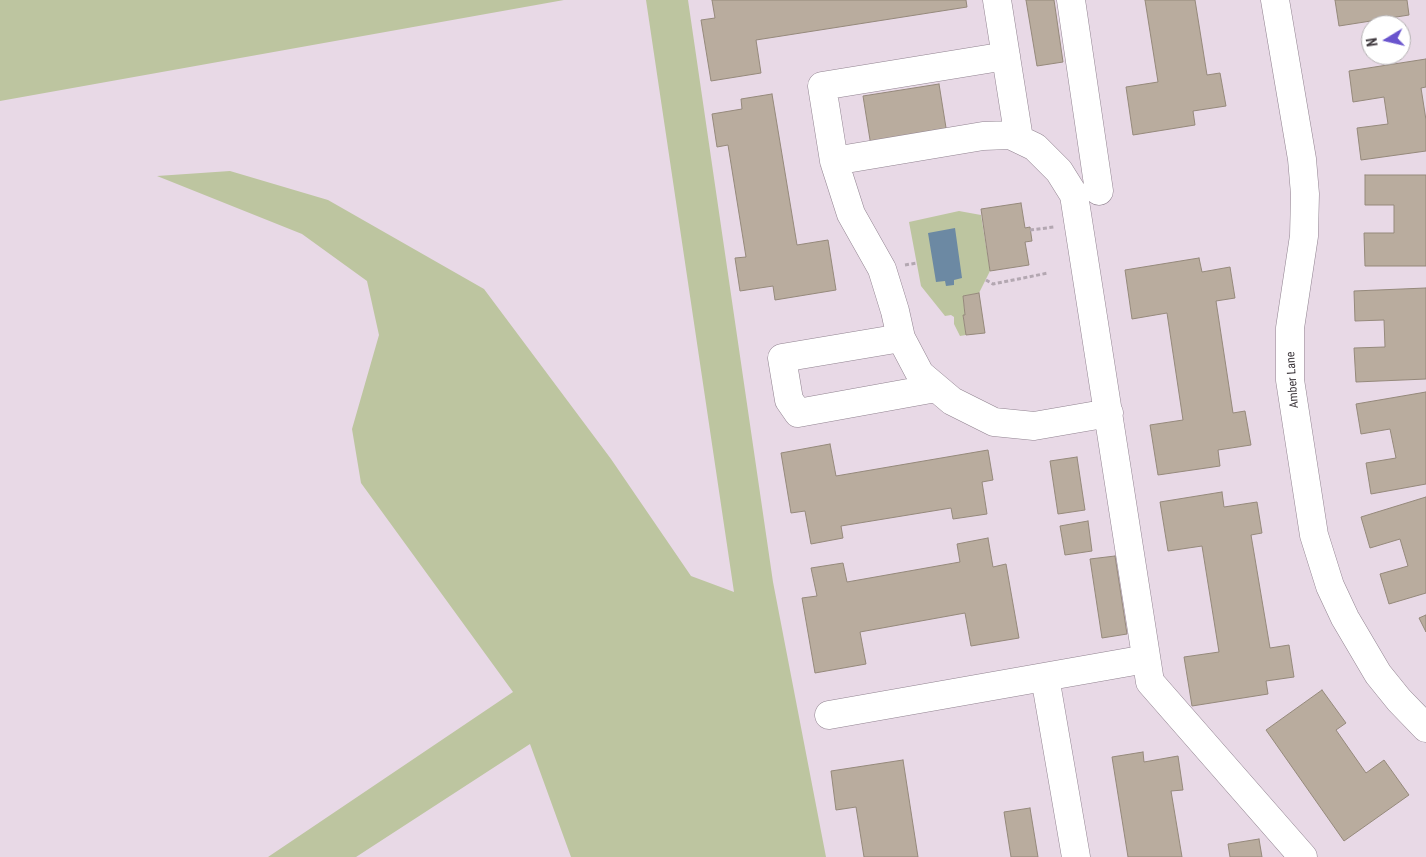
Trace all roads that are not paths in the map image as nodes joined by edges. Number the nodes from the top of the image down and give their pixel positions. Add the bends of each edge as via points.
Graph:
1 (997, 0) edge
2 (1071, 0) edge
3 (1275, 0) edge
4 (1006, 56) junction
5 (1019, 139) junction
6 (834, 161) junction
7 (1099, 191) dead end
8 (901, 338) junction
9 (936, 388) junction
10 (1109, 413) junction
11 (1146, 659) junction
12 (1046, 677) junction
13 (829, 715) dead end
14 (1426, 728) edge
15 (1076, 857) edge
16 (1304, 857) edge

1 - 4 street
2 - 7 street
3 - 14 street, Amber Lane via 1302,159 1304,236 1290,328 1290,380 1314,535 1330,586 1350,626 1378,674
4 - 5 street
4 - 6 street via 822,86
5 - 6 street via 1010,135 983,136
5 - 10 street via 1035,147 1059,171 1074,195
6 - 8 street via 851,214 882,269
8 - 9 street via 920,374
8 - 9 street via 782,358 789,400 798,413
9 - 10 street via 952,401 994,422 1034,426
10 - 11 street
11 - 12 street
11 - 16 street via 1150,682
12 - 13 street
12 - 15 street

